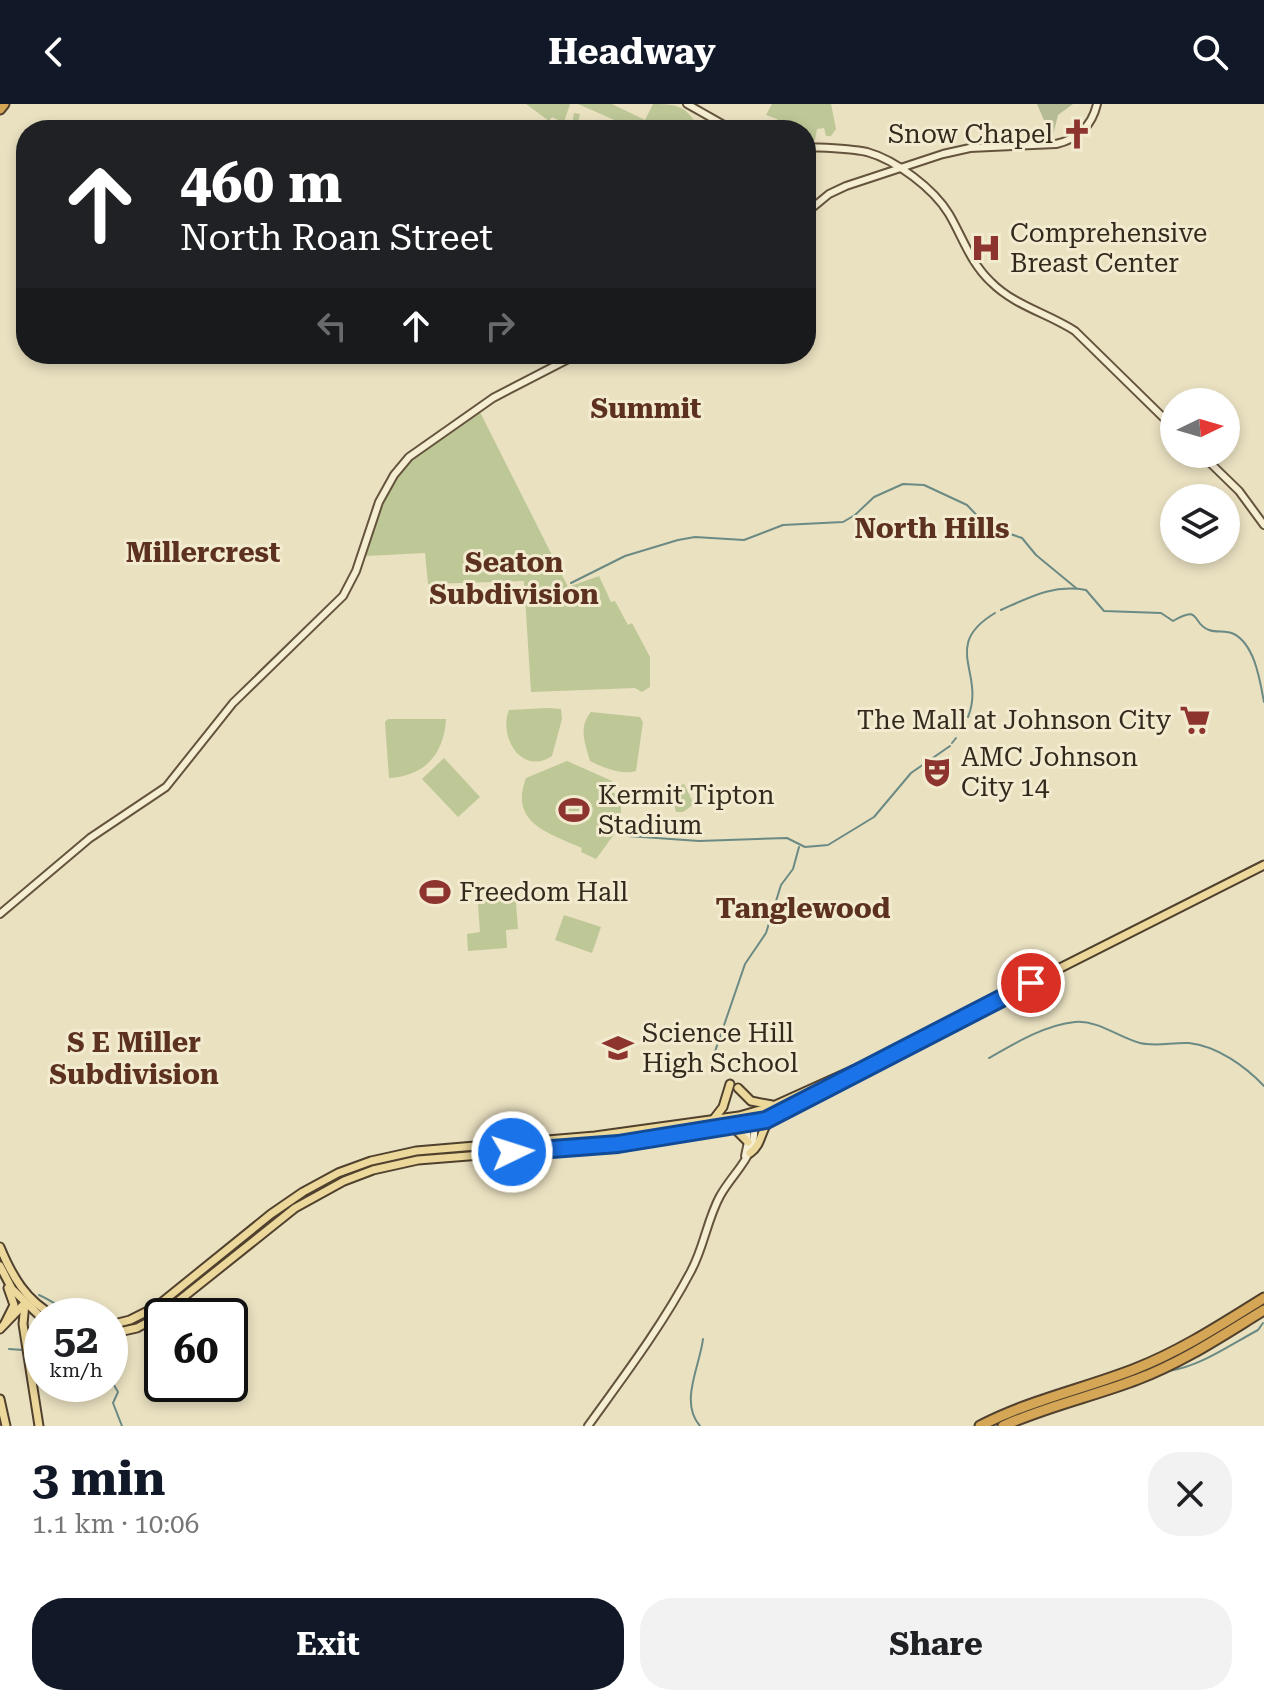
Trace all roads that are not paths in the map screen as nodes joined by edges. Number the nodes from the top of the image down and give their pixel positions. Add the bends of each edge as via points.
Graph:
1 (4, 104) edge
2 (687, 104) edge
3 (1097, 104) edge
4 (0, 109) edge
5 (715, 120) edge
6 (816, 148) edge
7 (899, 169) junction
8 (816, 206) edge
9 (559, 364) edge
10 (1160, 414) edge
11 (1215, 468) edge
12 (1264, 525) edge
13 (1264, 865) edge
14 (0, 914) edge
15 (874, 1062) junction
16 (730, 1084) dead end
17 (738, 1088) dead end
18 (804, 1091) junction
19 (774, 1105) junction
20 (750, 1118) junction
21 (773, 1118) junction
22 (713, 1120) junction
23 (673, 1126) junction
24 (732, 1126) junction
25 (674, 1135) junction
26 (748, 1142) junction
27 (747, 1156) junction
28 (0, 1248) edge
29 (0, 1266) edge
30 (5, 1278) junction
31 (24, 1298) edge
32 (25, 1298) edge
33 (1264, 1298) edge
34 (24, 1306) edge
35 (1264, 1310) edge
36 (19, 1315) junction
37 (128, 1320) edge
38 (3, 1326) edge
39 (24, 1328) edge
40 (128, 1330) edge
41 (0, 1399) edge
42 (35, 1402) edge
43 (6, 1426) edge
44 (39, 1426) edge
45 (588, 1426) edge
46 (980, 1426) edge
47 (1003, 1426) edge

1 - 4 highway
2 - 5 main road
3 - 7 main road via 1080,133 1062,142 970,148
6 - 7 main road via 864,152
7 - 8 main road via 838,189
7 - 10 main road via 932,191 992,283 1018,303 1075,331
9 - 14 main road via 493,398 409,457 379,502 343,596 242,692 166,787 90,838
11 - 12 main road
13 - 15 main road
15 - 18 main road
15 - 21 main road
16 - 22 main road
17 - 19 main road via 756,1103
18 - 19 main road
18 - 20 main road via 781,1108
19 - 20 main road
20 - 21 main road
20 - 22 main road
20 - 24 main road
20 - 26 main road
20 - 27 main road via 755,1139
21 - 27 main road
22 - 23 main road
23 - 25 main road
23 - 37 main road via 416,1151 353,1167 289,1201 156,1307
24 - 25 main road
24 - 26 main road
25 - 40 main road via 436,1158 373,1170 295,1208 161,1315
26 - 27 main road
27 - 45 main road via 720,1196 678,1294
28 - 32 main road
29 - 30 main road
30 - 31 main road
30 - 38 main road via 14,1305
33 - 46 highway via 1160,1358
34 - 36 main road
35 - 47 highway via 1158,1370
36 - 38 main road
36 - 39 main road
41 - 43 main road
42 - 44 main road

